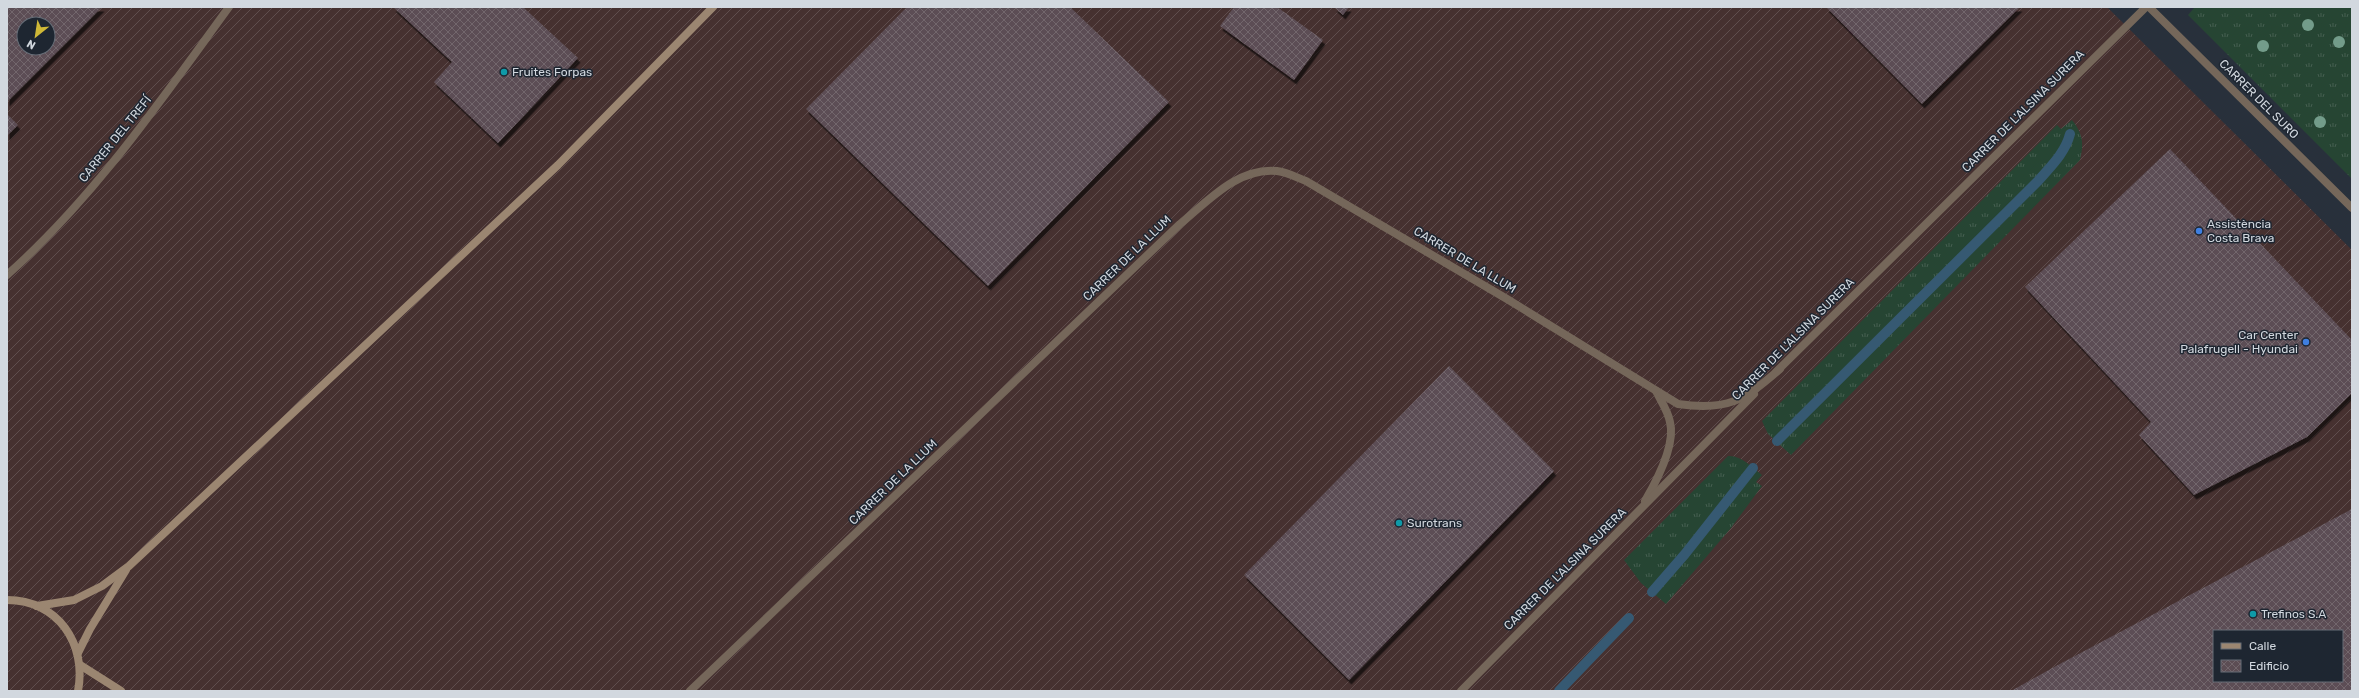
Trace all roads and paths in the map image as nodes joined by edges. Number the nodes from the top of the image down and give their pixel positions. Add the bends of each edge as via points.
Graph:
1 (229, 7) edge
2 (713, 7) edge
3 (2146, 7) edge
4 (2149, 7) edge
5 (2352, 208) edge
6 (7, 275) edge
7 (1780, 368) junction
8 (1656, 390) junction
9 (1639, 511) junction
10 (129, 566) junction
11 (7, 600) edge
12 (37, 606) junction
13 (78, 653) junction
14 (80, 665) junction
15 (78, 691) edge
16 (121, 691) edge
17 (690, 691) edge
18 (1461, 691) edge

1 - 6 street, CARRER DEL TREFÍ via 106,170 32,254
2 - 10 street via 558,165
3 - 7 street, CARRER DE L'ALSINA SURERA
4 - 5 street, CARRER DEL SURO
7 - 8 street, CARRER DE LA LLUM via 1741,399 1724,405 1702,407 1678,404
7 - 9 street, CARRER DE L'ALSINA SURERA
8 - 9 street via 1671,423 1669,443 1662,471
8 - 17 street, CARRER DE LA LLUM via 1507,298 1306,182 1278,171 1247,174 1226,186 1180,224
9 - 18 street, CARRER DE L'ALSINA SURERA
10 - 12 street via 102,586 74,600
10 - 13 street
11 - 12 street
12 - 13 street via 49,612 67,630
13 - 14 street
14 - 15 street
14 - 16 street

